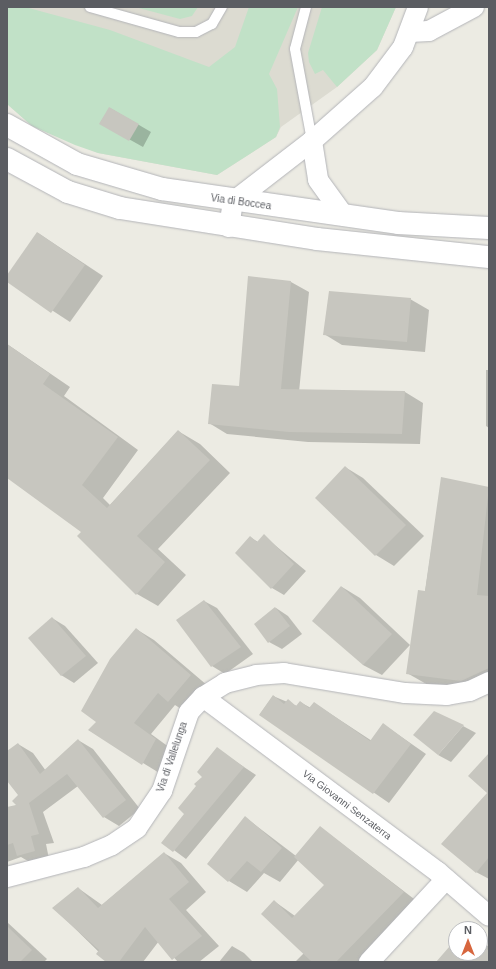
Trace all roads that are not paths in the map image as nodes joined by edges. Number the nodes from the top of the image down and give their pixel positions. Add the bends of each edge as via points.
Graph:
1 (90, 7) edge
2 (222, 7) edge
3 (306, 7) edge
4 (418, 7) edge
5 (474, 7) edge
6 (410, 32) junction
7 (7, 125) edge
8 (312, 141) junction
9 (7, 159) edge
10 (233, 202) junction
11 (344, 216) junction
12 (229, 226) junction
13 (489, 228) edge
14 (489, 257) edge
15 (489, 682) edge
16 (203, 696) junction
17 (7, 877) edge
18 (446, 879) junction
19 (489, 916) edge
20 (369, 962) edge

1 - 2 lane via 179,32 196,32 212,24
3 - 8 lane via 295,49
4 - 6 street
5 - 6 street via 429,31
6 - 8 street via 373,86
7 - 10 main road, Via di Boccea via 58,155 98,171 162,189
8 - 10 street
8 - 11 street via 318,180
9 - 12 main road via 54,186 83,198 146,213
10 - 11 main road, Via di Boccea
10 - 12 street
11 - 13 main road, Via di Boccea via 426,226
12 - 14 main road
15 - 16 street, Via di Vallelunga via 458,694 425,695 273,673 236,679
16 - 17 street, Via di Vallelunga via 185,718 162,791 137,828 112,845 84,856
16 - 18 street, Via Giovanni Senzaterra
18 - 19 street, Via Giovanni Senzaterra
18 - 20 street

